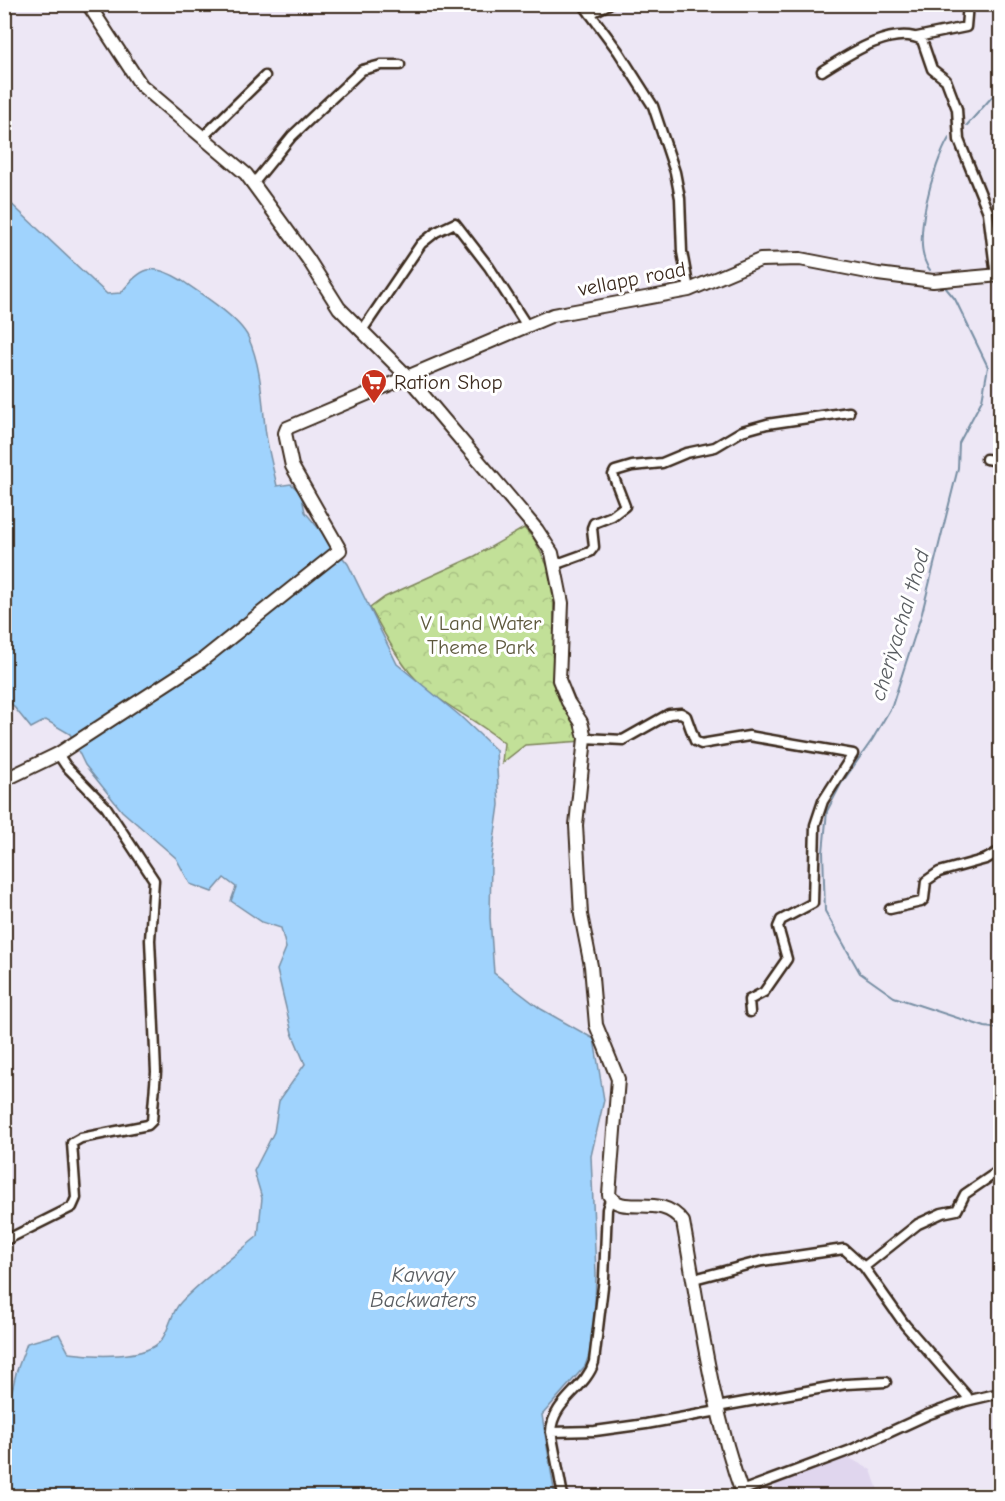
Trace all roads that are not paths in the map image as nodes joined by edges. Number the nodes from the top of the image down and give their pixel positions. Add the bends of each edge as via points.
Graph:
1 (88, 4) edge
2 (584, 4) edge
3 (609, 4) edge
4 (968, 4) edge
5 (590, 14) junction
6 (918, 37) junction
7 (400, 65) dead end
8 (822, 71) dead end
9 (265, 76) dead end
10 (203, 137) junction
11 (253, 184) junction
12 (998, 276) edge
13 (689, 290) junction
14 (527, 326) junction
15 (361, 332) junction
16 (407, 376) junction
17 (849, 412) dead end
18 (986, 459) dead end
19 (1000, 461) edge
20 (554, 565) junction
21 (585, 738) junction
22 (58, 754) junction
23 (4, 780) edge
24 (1000, 852) edge
25 (890, 909) dead end
26 (750, 1012) dead end
27 (1000, 1170) edge
28 (611, 1197) junction
29 (4, 1241) edge
30 (864, 1267) junction
31 (694, 1280) junction
32 (886, 1383) dead end
33 (1000, 1393) edge
34 (966, 1401) junction
35 (717, 1409) junction
36 (551, 1432) junction
37 (742, 1494) edge
38 (563, 1497) edge

1 - 10 main road via 141,85
2 - 5 street
3 - 5 street
4 - 6 street via 966,27
5 - 13 street via 653,106 675,172
6 - 8 street via 897,36 870,45
6 - 12 street via 932,69 949,86 957,109 959,141 987,212
7 - 11 street via 362,70 292,136
9 - 10 street
10 - 11 main road
11 - 15 main road via 339,308
12 - 13 main road, vellapp road via 933,281 800,260 760,260
13 - 14 main road, vellapp road via 596,305
14 - 15 street via 455,223 421,244
14 - 16 main road, vellapp road
15 - 16 main road
16 - 20 main road via 537,531 552,553
16 - 22 main road, vellapp road via 287,428 285,433 292,466 340,550 218,649
17 - 20 street via 767,424 742,431 715,447 662,463 615,471 625,506 594,523 594,547 590,552
18 - 19 street
20 - 21 main road via 562,603 559,680
21 - 26 street via 623,740 677,712 684,714 695,741 701,744 749,736 853,754 823,801 815,825 813,903 780,920 778,927 788,959 764,992 749,1000
21 - 28 main road via 576,825 578,876 596,1025 618,1079 610,1163
22 - 23 main road
22 - 29 street via 106,807 154,880 150,940 155,1093 148,1125 72,1143 76,1198 72,1208
24 - 25 street via 939,872 926,881 921,902
27 - 30 street via 965,1194 957,1210 918,1224
28 - 31 main road via 616,1202 665,1207 676,1213 683,1222
28 - 36 street via 594,1362 555,1415
30 - 31 street via 844,1249 762,1261
30 - 34 street via 905,1325 967,1396
31 - 35 main road
32 - 35 street via 846,1384
33 - 34 street
34 - 37 street
35 - 36 street via 646,1424
35 - 37 main road
36 - 38 street

